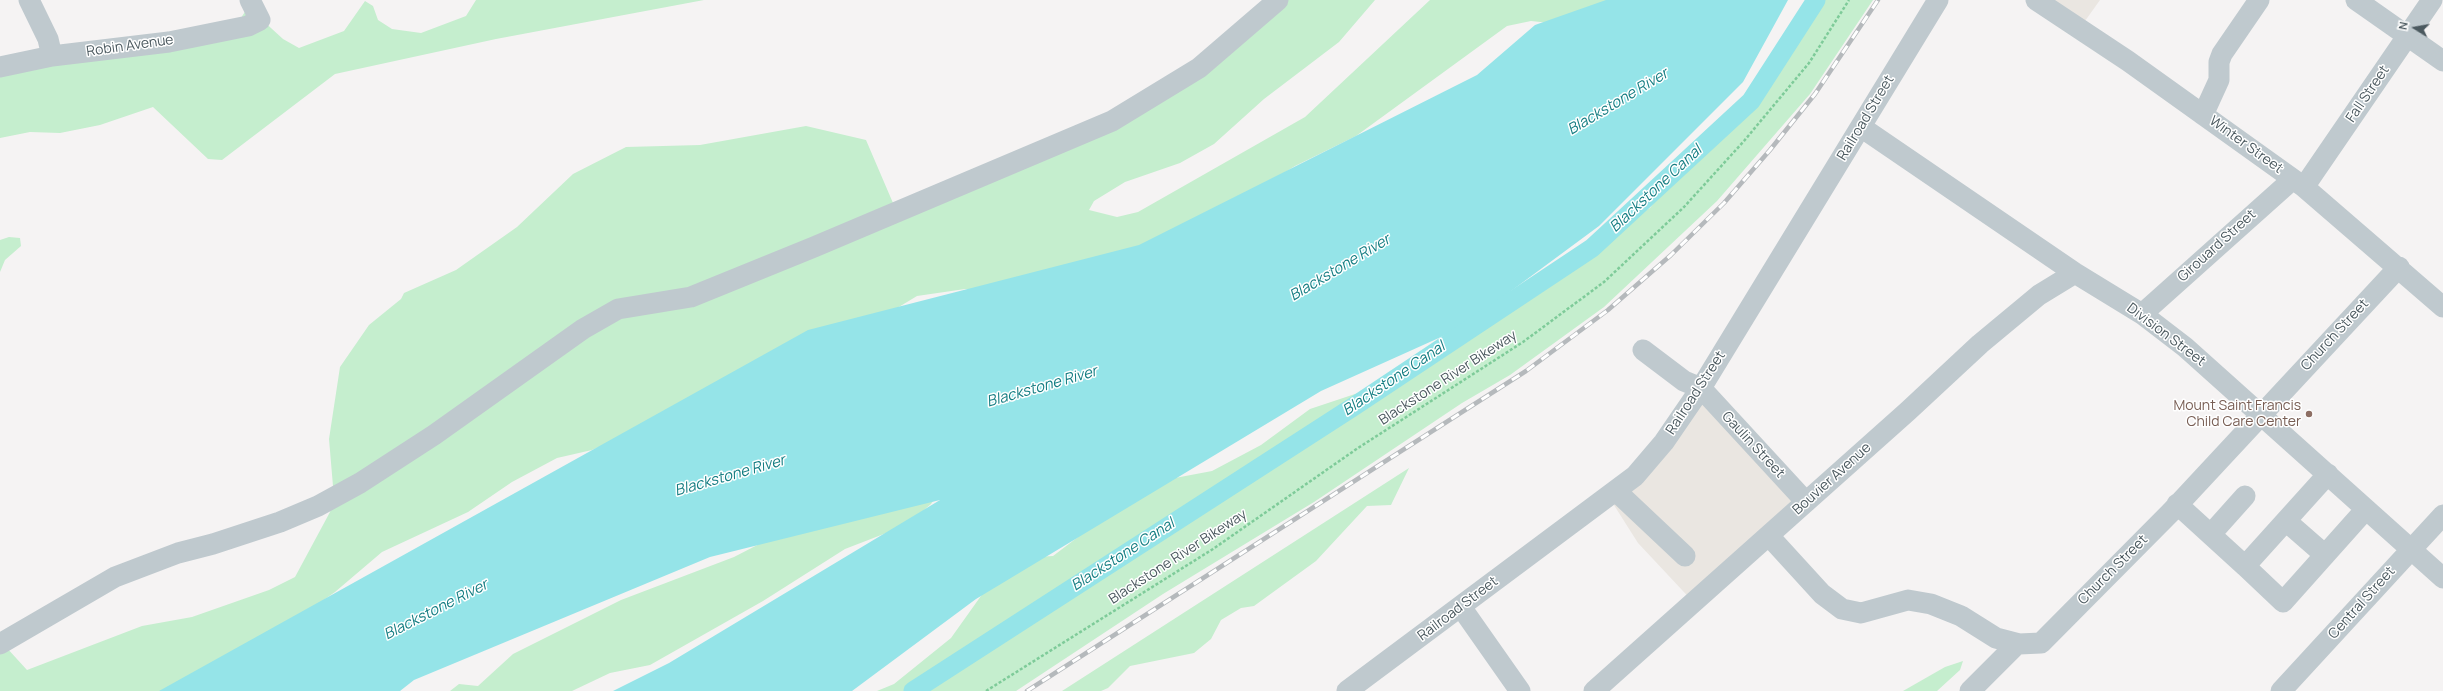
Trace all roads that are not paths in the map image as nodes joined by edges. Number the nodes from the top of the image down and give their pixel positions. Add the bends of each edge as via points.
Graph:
1 (29, 0) edge
2 (250, 0) edge
3 (1278, 0) edge
4 (1938, 0) edge
5 (2038, 0) edge
6 (2259, 0) edge
7 (2356, 0) edge
8 (2432, 0) edge
9 (2409, 35) junction
10 (52, 56) junction
11 (2443, 61) edge
12 (0, 68) edge
13 (2203, 115) junction
14 (1861, 127) junction
15 (2298, 183) junction
16 (2399, 267) junction
17 (2075, 273) junction
18 (2443, 307) edge
19 (2142, 314) junction
20 (1643, 350) dead end
21 (1701, 388) junction
22 (2261, 413) junction
23 (2328, 474) junction
24 (1616, 490) junction
25 (2246, 496) dead end
26 (1806, 502) junction
27 (2177, 504) junction
28 (2366, 509) junction
29 (2443, 515) edge
30 (2286, 521) junction
31 (2211, 534) junction
32 (1769, 536) junction
33 (2411, 549) junction
34 (2325, 555) junction
35 (1686, 556) dead end
36 (2246, 566) junction
37 (2443, 578) edge
38 (1461, 607) junction
39 (0, 644) edge
40 (2017, 644) junction
41 (1347, 691) edge
42 (1520, 691) edge
43 (1594, 691) edge
44 (1970, 691) edge
45 (2281, 691) edge

1 - 10 street via 48,38
2 - 10 street, Robin Avenue via 260,20 248,26 169,42
3 - 39 street via 1199,68 1112,121 691,297 618,309 583,329 434,435 360,483 318,506 280,522 178,553 115,577
4 - 14 street, Railroad Street
5 - 13 street, Winter Street
6 - 13 street via 2222,54 2219,62 2219,80
7 - 9 street
8 - 9 street, Fall Street
9 - 11 street
9 - 15 street, Fall Street
10 - 12 street, Robin Avenue
13 - 15 street, Winter Street
14 - 17 street, Division Street
14 - 21 street, Railroad Street
15 - 16 street, Winter Street
15 - 19 street, Girouard Street
16 - 18 street, Winter Street
16 - 22 street, Church Street
17 - 19 street, Division Street
17 - 26 street, Bouvier Avenue via 2039,295 1980,344
19 - 22 street, Division Street via 2185,347
20 - 21 street via 1684,381
21 - 24 street, Railroad Street via 1664,442 1635,476
21 - 26 street, Gaulin Street
22 - 23 street, Division Street
22 - 27 street, Church Street
23 - 28 street, Division Street
23 - 30 street
24 - 35 street
24 - 38 street, Railroad Street
25 - 31 street
26 - 32 street, Bouvier Avenue
27 - 31 street
27 - 40 street, Church Street via 2041,643
28 - 33 street, Division Street
28 - 34 street
29 - 33 street, Central Street
30 - 34 street
30 - 36 street
31 - 36 street
32 - 40 street, Church Street via 1822,594 1842,609 1861,613 1908,600 1931,604 1961,616 1996,638
32 - 43 street, Bouvier Avenue
33 - 37 street, Division Street
33 - 45 street, Central Street
34 - 36 street via 2283,602
38 - 41 street, Railroad Street
38 - 42 street
40 - 44 street

